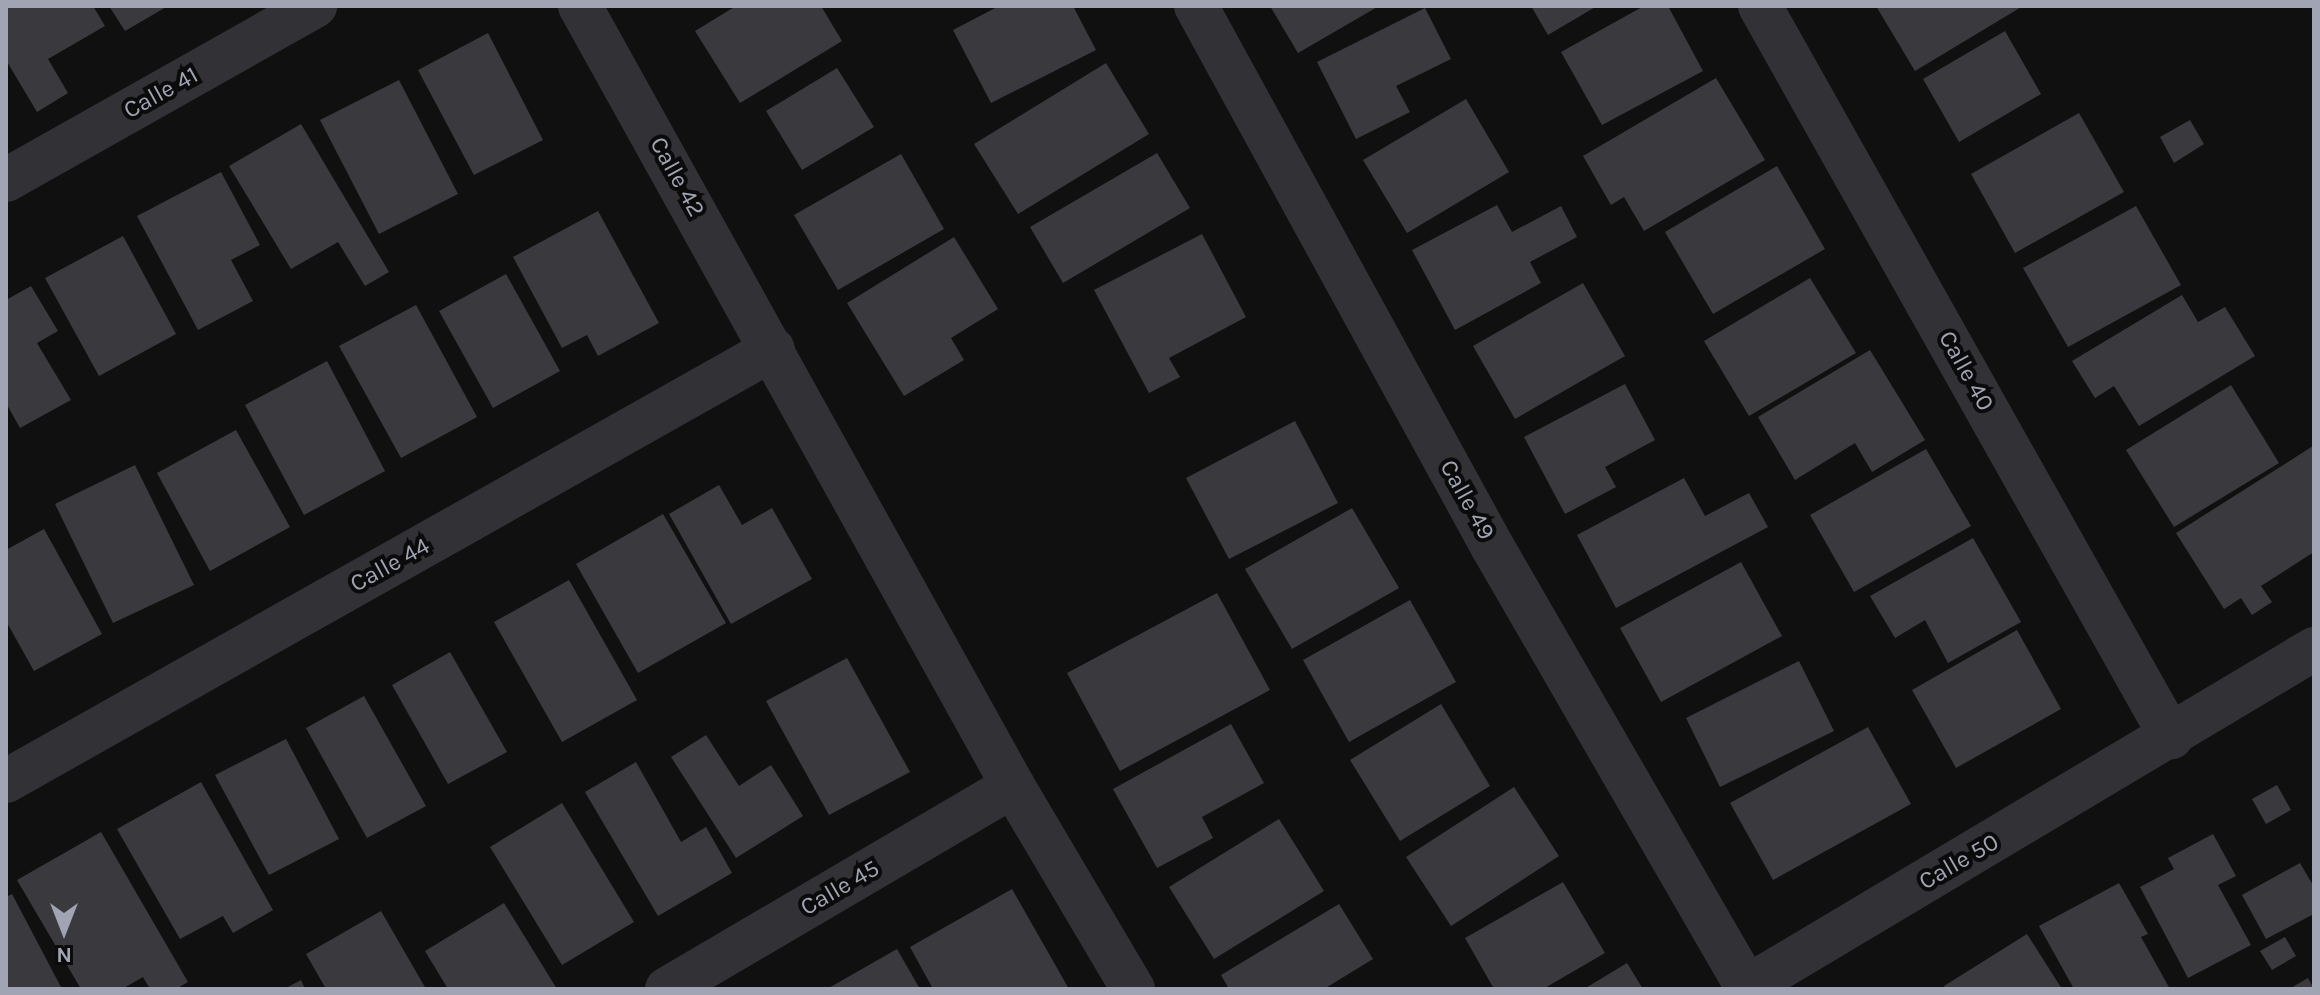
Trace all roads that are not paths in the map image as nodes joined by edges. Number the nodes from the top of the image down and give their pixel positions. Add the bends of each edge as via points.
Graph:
1 (315, 6) edge
2 (580, 6) edge
3 (1196, 6) edge
4 (1760, 6) edge
5 (6, 180) edge
6 (773, 349) junction
7 (2314, 649) edge
8 (2171, 737) junction
9 (6, 781) edge
10 (1013, 786) junction
11 (1747, 988) edge
12 (667, 989) edge
13 (1133, 989) edge

1 - 5 street, Calle 41
2 - 6 street, Calle 42
3 - 11 street, Calle 49 via 1492,546
4 - 8 street, Calle 40
6 - 9 street, Calle 44
6 - 10 street, Calle 42
7 - 8 street, Calle 50
8 - 11 street, Calle 50
10 - 12 street, Calle 45
10 - 13 street, Calle 42

